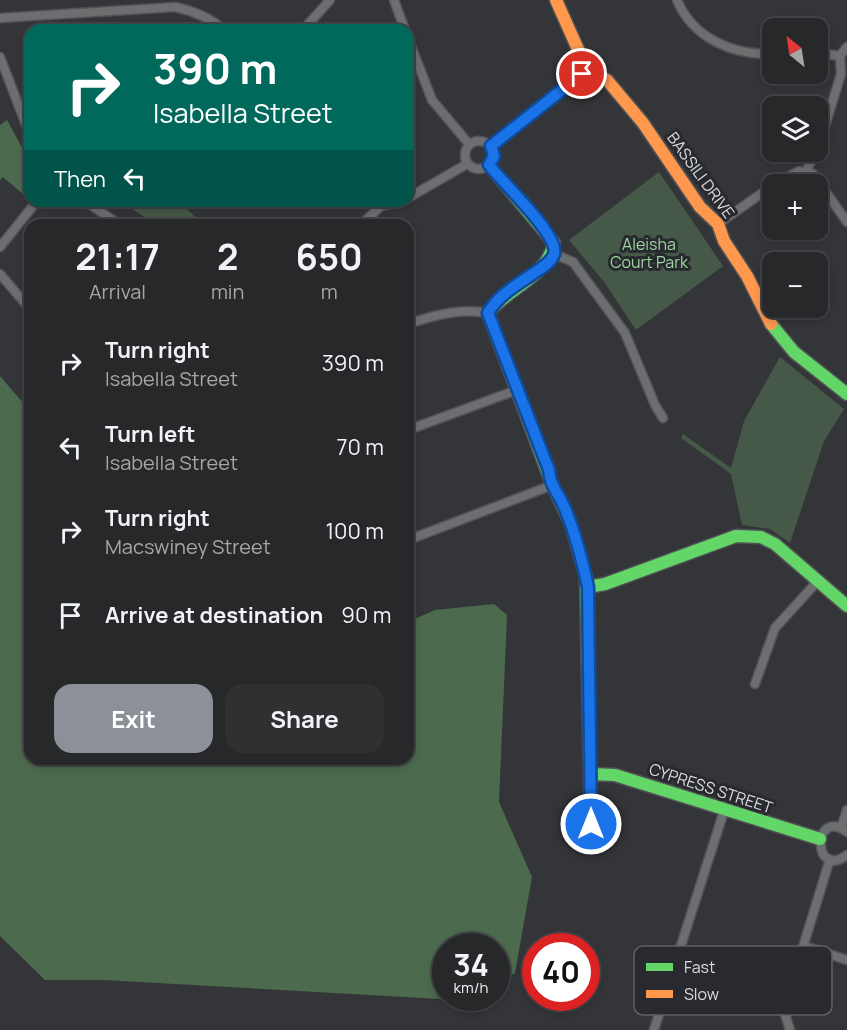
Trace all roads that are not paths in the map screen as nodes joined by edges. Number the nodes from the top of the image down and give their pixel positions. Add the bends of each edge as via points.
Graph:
1 (330, 0) edge
2 (394, 0) edge
3 (556, 0) edge
4 (677, 0) edge
5 (0, 18) edge
6 (217, 24) edge
7 (308, 24) edge
8 (403, 24) edge
9 (847, 46) edge
10 (414, 54) edge
11 (762, 54) edge
12 (828, 54) edge
13 (840, 56) junction
14 (0, 57) edge
15 (588, 70) junction
16 (828, 117) edge
17 (24, 119) edge
18 (469, 144) junction
19 (491, 146) junction
20 (811, 162) edge
21 (467, 164) junction
22 (489, 165) junction
23 (806, 171) junction
24 (791, 174) edge
25 (762, 193) edge
26 (414, 195) edge
27 (32, 207) edge
28 (94, 207) edge
29 (376, 207) edge
30 (111, 219) edge
31 (366, 219) edge
32 (847, 222) edge
33 (718, 224) junction
34 (0, 247) edge
35 (554, 254) junction
36 (0, 274) edge
37 (24, 302) edge
38 (488, 313) junction
39 (414, 322) edge
40 (517, 390) junction
41 (847, 394) edge
42 (663, 418) dead end
43 (414, 428) edge
44 (550, 486) junction
45 (414, 538) edge
46 (817, 582) junction
47 (588, 587) junction
48 (847, 606) edge
49 (755, 684) dead end
50 (591, 774) junction
51 (723, 810) junction
52 (847, 810) edge
53 (591, 824) dead end
54 (844, 830) edge
55 (820, 839) junction
56 (847, 855) edge
57 (830, 859) junction
58 (680, 946) edge
59 (804, 946) edge
60 (832, 955) edge
61 (847, 960) edge
62 (659, 1015) edge
63 (785, 1015) edge
64 (654, 1030) edge
65 (790, 1030) edge

1 - 7 street
2 - 8 street
3 - 15 street
4 - 11 street via 699,31 719,44
5 - 6 street via 175,7 194,11
9 - 13 street
10 - 18 street via 432,100
12 - 13 street
13 - 16 street via 842,74
14 - 17 street
15 - 19 street
15 - 33 street, BASSILI DRIVE via 607,80 643,123 700,207
18 - 19 street via 481,140
18 - 21 street via 465,151
19 - 22 street via 494,156
20 - 23 street
21 - 22 street via 480,169
21 - 26 street
22 - 35 street via 546,231 554,243
23 - 24 street
23 - 32 street via 818,179
25 - 33 street
27 - 34 street
28 - 30 street
29 - 31 street
33 - 41 street, BASSILI DRIVE via 724,242 772,325 794,352
35 - 38 street via 548,263 495,302
35 - 42 street via 573,262 625,333
36 - 37 street
38 - 39 street via 469,310
38 - 40 street
40 - 43 street
40 - 44 street via 549,470
44 - 45 street
44 - 47 street via 562,503 582,555
46 - 47 street via 775,544 751,535 736,536
46 - 48 street
46 - 49 street via 775,628
47 - 50 street
50 - 51 street, CYPRESS STREET via 615,775
50 - 53 street
51 - 55 street, CYPRESS STREET
51 - 58 street
52 - 54 street
54 - 55 street via 828,829
55 - 57 street via 820,848
56 - 57 street
57 - 59 street
60 - 61 street
62 - 64 street
63 - 65 street

